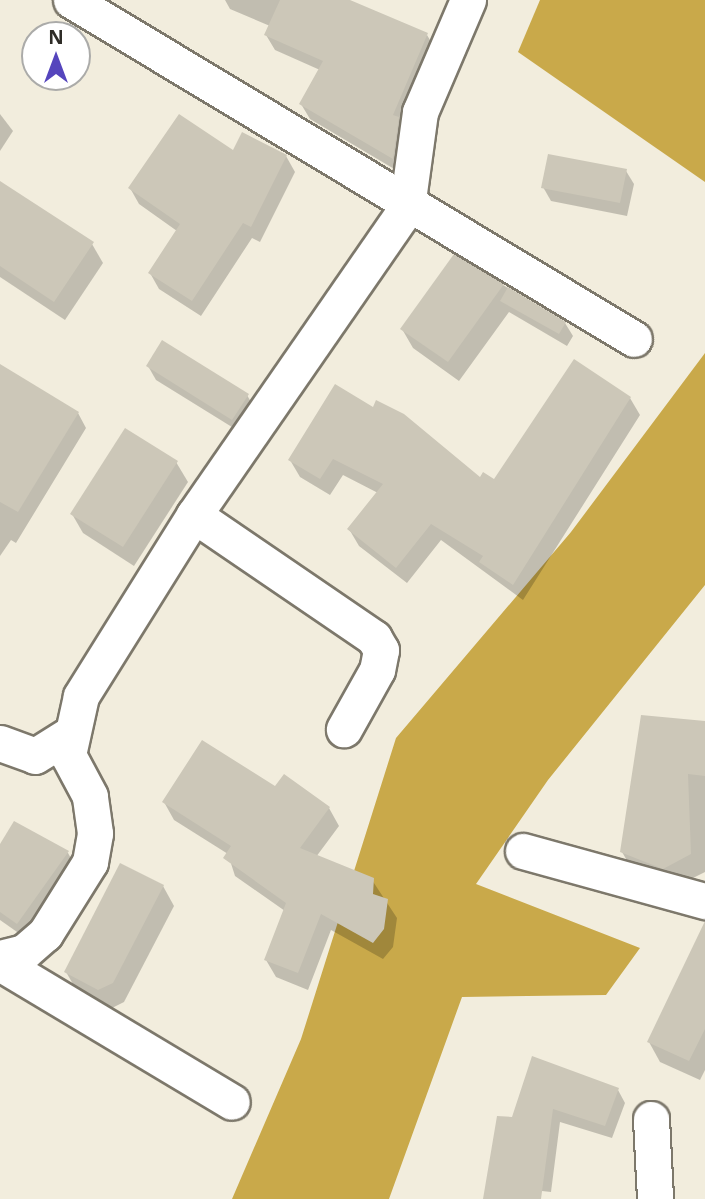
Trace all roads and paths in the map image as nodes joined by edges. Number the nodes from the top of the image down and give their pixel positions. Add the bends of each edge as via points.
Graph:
1 (71, 0) edge
2 (468, 0) edge
3 (407, 207) junction
4 (634, 339) dead end
5 (194, 515) junction
6 (344, 729) dead end
7 (68, 735) junction
8 (0, 743) edge
9 (523, 851) dead end
10 (705, 901) edge
11 (0, 960) edge
12 (232, 1102) dead end
13 (651, 1119) dead end
14 (655, 1199) edge

1 - 3 street via 169,54
2 - 3 street via 420,112
3 - 4 street
3 - 5 street
5 - 6 street via 374,638 382,650 377,670
5 - 7 street via 81,696
7 - 8 street via 34,756
7 - 11 street via 68,755 90,796 95,833 90,862 45,934 24,952
9 - 10 street
11 - 12 street
13 - 14 street

